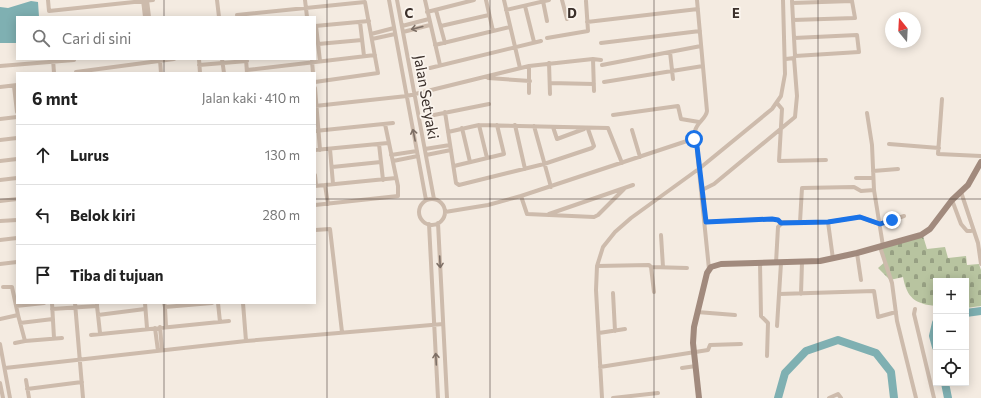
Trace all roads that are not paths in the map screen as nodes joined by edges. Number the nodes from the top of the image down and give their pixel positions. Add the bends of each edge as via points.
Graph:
1 (48, 0) edge
2 (145, 0) edge
3 (153, 0) edge
4 (217, 0) edge
5 (305, 0) edge
6 (389, 0) edge
7 (397, 0) edge
8 (425, 0) edge
9 (474, 0) edge
10 (486, 0) edge
11 (504, 0) edge
12 (549, 0) edge
13 (562, 0) edge
14 (697, 0) edge
15 (783, 0) edge
16 (543, 1) junction
17 (586, 1) edge
18 (792, 1) edge
19 (525, 6) junction
20 (306, 7) junction
21 (698, 9) junction
22 (436, 10) junction
23 (506, 10) junction
24 (49, 11) junction
25 (427, 12) junction
26 (237, 15) dead end
27 (243, 15) edge
28 (489, 15) junction
29 (50, 16) edge
30 (145, 16) edge
31 (149, 16) edge
32 (219, 16) edge
33 (307, 16) edge
34 (429, 19) junction
35 (567, 19) dead end
36 (793, 20) junction
37 (369, 21) junction
38 (547, 21) dead end
39 (360, 22) junction
40 (588, 22) junction
41 (430, 24) junction
42 (316, 26) edge
43 (402, 26) junction
44 (441, 26) junction
45 (510, 27) junction
46 (394, 28) junction
47 (700, 31) junction
48 (316, 32) edge
49 (403, 32) junction
50 (493, 32) junction
51 (371, 34) junction
52 (395, 34) junction
53 (547, 38) dead end
54 (794, 38) junction
55 (372, 39) junction
56 (362, 40) junction
57 (541, 41) dead end
58 (534, 42) junction
59 (445, 43) junction
60 (318, 44) junction
61 (601, 44) dead end
62 (435, 45) junction
63 (701, 46) junction
64 (515, 47) junction
65 (670, 52) junction
66 (375, 55) junction
67 (364, 56) junction
68 (794, 57) junction
69 (593, 59) junction
70 (786, 59) junction
71 (160, 60) edge
72 (199, 60) edge
73 (246, 60) edge
74 (53, 61) edge
75 (223, 61) edge
76 (304, 61) edge
77 (312, 61) junction
78 (320, 61) junction
79 (549, 63) junction
80 (200, 65) junction
81 (440, 65) junction
82 (0, 66) edge
83 (75, 66) edge
84 (529, 66) junction
85 (703, 66) junction
86 (430, 68) dead end
87 (520, 68) junction
88 (247, 71) edge
89 (672, 71) junction
90 (54, 72) edge
91 (161, 72) edge
92 (200, 72) edge
93 (224, 72) edge
94 (313, 72) edge
95 (483, 77) junction
96 (673, 79) dead end
97 (530, 81) junction
98 (316, 82) edge
99 (604, 82) dead end
100 (550, 83) junction
101 (594, 84) junction
102 (16, 86) edge
103 (0, 87) edge
104 (594, 91) dead end
105 (530, 93) dead end
106 (550, 94) dead end
107 (415, 95) junction
108 (407, 96) junction
109 (942, 99) dead end
110 (778, 103) junction
111 (489, 104) dead end
112 (316, 106) edge
113 (445, 112) junction
114 (867, 113) dead end
115 (434, 114) dead end
116 (613, 115) dead end
117 (16, 117) edge
118 (0, 120) edge
119 (699, 122) junction
120 (393, 123) dead end
121 (385, 124) junction
122 (479, 125) junction
123 (498, 125) junction
124 (514, 125) junction
125 (534, 126) junction
126 (553, 127) junction
127 (462, 128) junction
128 (586, 129) junction
129 (632, 130) dead end
130 (780, 130) junction
131 (317, 131) edge
132 (448, 132) junction
133 (16, 138) edge
134 (696, 138) junction
135 (0, 140) edge
136 (388, 143) junction
137 (379, 144) junction
138 (889, 144) dead end
139 (451, 147) junction
140 (939, 148) junction
141 (330, 149) junction
142 (425, 149) junction
143 (316, 150) edge
144 (320, 150) junction
145 (417, 153) junction
146 (391, 155) junction
147 (426, 155) junction
148 (981, 156) edge
149 (640, 157) junction
150 (487, 158) junction
151 (16, 159) edge
152 (826, 160) dead end
153 (0, 161) edge
154 (393, 161) junction
155 (381, 162) junction
156 (470, 162) junction
157 (622, 163) junction
158 (544, 164) junction
159 (454, 166) junction
160 (699, 166) junction
161 (980, 166) edge
162 (332, 167) junction
163 (898, 168) dead end
164 (525, 169) junction
165 (873, 171) junction
166 (16, 178) edge
167 (396, 178) junction
168 (856, 178) dead end
169 (873, 178) junction
170 (0, 180) edge
171 (383, 180) junction
172 (333, 184) junction
173 (325, 185) junction
174 (316, 186) edge
175 (633, 186) dead end
176 (551, 187) junction
177 (624, 189) junction
178 (702, 190) junction
179 (874, 190) junction
180 (961, 192) junction
181 (521, 196) junction
182 (16, 199) edge
183 (434, 199) junction
184 (426, 200) junction
185 (952, 200) junction
186 (0, 201) edge
187 (328, 204) junction
188 (316, 205) edge
189 (445, 212) junction
190 (546, 215) junction
191 (904, 216) dead end
192 (16, 220) edge
193 (0, 221) edge
194 (706, 222) junction
195 (800, 222) junction
196 (828, 222) junction
197 (438, 223) junction
198 (781, 223) junction
199 (429, 224) junction
200 (880, 224) junction
201 (316, 230) edge
202 (971, 231) dead end
203 (661, 235) dead end
204 (16, 238) edge
205 (0, 240) edge
206 (882, 246) junction
207 (857, 253) junction
208 (833, 259) junction
209 (16, 262) edge
210 (802, 262) junction
211 (760, 263) junction
212 (778, 263) junction
213 (0, 264) edge
214 (981, 264) edge
215 (597, 266) junction
216 (651, 267) junction
217 (663, 267) junction
218 (687, 268) dead end
219 (709, 269) junction
220 (861, 280) dead end
221 (16, 286) edge
222 (3, 287) dead end
223 (12, 287) junction
224 (654, 292) dead end
225 (613, 293) dead end
226 (779, 294) junction
227 (801, 294) junction
228 (35, 304) edge
229 (52, 304) edge
230 (97, 304) edge
231 (145, 304) edge
232 (188, 304) edge
233 (218, 304) edge
234 (243, 304) edge
235 (75, 305) edge
236 (165, 305) edge
237 (16, 306) junction
238 (52, 309) junction
239 (145, 309) junction
240 (915, 309) dead end
241 (697, 312) junction
242 (896, 312) junction
243 (18, 315) junction
244 (98, 315) junction
245 (735, 315) dead end
246 (0, 318) edge
247 (53, 319) junction
248 (229, 321) dead end
249 (220, 322) junction
250 (20, 323) junction
251 (443, 324) junction
252 (434, 325) junction
253 (777, 326) dead end
254 (157, 327) junction
255 (166, 327) junction
256 (147, 328) junction
257 (625, 329) dead end
258 (615, 331) junction
259 (342, 332) junction
260 (100, 333) junction
261 (600, 333) junction
262 (91, 335) dead end
263 (54, 338) junction
264 (62, 338) dead end
265 (24, 341) junction
266 (246, 341) junction
267 (15, 343) dead end
268 (0, 344) edge
269 (741, 344) dead end
270 (160, 350) junction
271 (694, 352) junction
272 (767, 356) dead end
273 (79, 360) junction
274 (696, 366) junction
275 (600, 367) junction
276 (5, 368) junction
277 (682, 368) dead end
278 (26, 380) dead end
279 (82, 382) junction
280 (0, 383) edge
281 (27, 388) junction
282 (658, 393) dead end
283 (3, 398) edge
284 (10, 398) edge
285 (28, 398) edge
286 (83, 398) edge
287 (438, 398) edge
288 (446, 398) edge
289 (602, 398) edge
290 (613, 398) edge
291 (699, 398) edge
292 (829, 398) edge
293 (841, 398) edge
294 (916, 398) edge
295 (934, 398) edge

1 - 24 street
2 - 3 street
2 - 24 street
2 - 30 street
2 - 31 street
4 - 32 street
5 - 20 street
6 - 46 street
7 - 43 street, Jalan Setyaki
8 - 25 street
9 - 22 street
10 - 28 street
11 - 23 street
12 - 16 street
13 - 35 street
14 - 21 street
15 - 70 street
16 - 19 street
16 - 38 street
17 - 40 street
18 - 36 street
18 - 36 street via 852,1 855,18
19 - 23 street
19 - 58 street
20 - 27 street
20 - 33 street
20 - 37 street via 363,1 366,3
21 - 40 street
21 - 47 street
22 - 25 street
22 - 44 street
23 - 45 street
24 - 29 street
25 - 34 street
26 - 27 street
28 - 44 street
28 - 50 street
34 - 41 street
34 - 43 street
36 - 54 street
37 - 39 street
37 - 51 street
39 - 42 street
39 - 56 street
40 - 53 street via 586,32
41 -> 49 street
41 - 62 street
43 - 49 street, Jalan Setyaki
44 - 59 street
45 - 50 street
45 - 64 street
46 - 51 street
46 - 52 street
47 - 61 street
47 - 63 street
48 - 60 street
49 - 107 street, Jalan Setyaki
50 - 59 street
51 - 55 street
52 - 55 street
52 - 108 street
54 - 68 street
54 - 68 street via 858,35 859,52
55 - 66 street
56 - 60 street
56 - 67 street
57 - 58 street
58 - 64 street
59 - 62 street
60 - 78 street
62 - 81 street
63 - 65 street
63 - 85 street
64 - 81 street
64 - 87 street
65 - 69 street via 602,62
65 - 89 street
66 - 67 street
66 - 98 street via 377,74
67 - 78 street
68 - 70 street
68 - 130 street via 797,114
69 - 79 street
69 - 101 street
70 - 110 street via 785,81
71 - 83 street
71 - 91 street
72 - 80 street
73 - 75 street
73 - 88 street
74 - 82 street
74 - 83 street
74 - 90 street
75 - 80 street
75 - 93 street
76 - 77 street
76 - 88 street
77 - 78 street
77 - 94 street
79 - 84 street
79 - 100 street
80 - 92 street
81 - 86 street
84 - 87 street
84 - 97 street
85 - 89 street
85 - 119 street via 707,111
87 - 95 street
89 - 96 street
89 - 99 street
95 - 97 street
95 - 107 street
97 - 105 street
100 - 101 street
100 - 106 street
101 - 104 street
102 - 103 street
107 - 108 street
107 - 142 street, Jalan Setyaki
108 - 112 street
145 -> 108 street
109 - 140 street
110 - 130 street via 782,109
110 - 160 street via 751,128
111 - 113 street
112 - 131 street
113 - 115 street
113 - 132 street
114 - 165 street
116 - 119 street via 678,106 681,119
117 - 118 street
119 - 134 street
120 - 121 street
121 - 131 street
121 - 136 street
122 - 123 street
122 - 127 street
122 - 150 street
123 - 124 street
123 - 150 street via 504,154
124 - 125 street
124 - 164 street
125 - 126 street
125 - 158 street
126 - 128 street
126 - 128 street via 557,139
127 - 132 street
127 - 156 street
128 - 157 street via 608,128
128 - 158 street via 593,147
129 - 149 street
130 - 152 street via 780,161
130 - 178 street via 714,184
131 - 144 street
132 - 139 street
133 - 135 street
134 - 149 street
134 - 160 street
136 - 137 street
136 - 146 street
137 - 141 street
137 - 155 street
138 - 140 street
139 - 142 street
139 - 147 street
139 - 159 street
140 - 148 street via 940,155
141 - 144 street
141 - 162 street
142 - 147 street, Jalan Setyaki
143 - 144 street
145 - 146 street
145 - 154 street
145 - 184 street
146 - 154 street
147 - 183 street, Jalan Setyaki
149 - 157 street
150 - 156 street
151 - 153 street
154 - 167 street
155 - 162 street
155 - 171 street
156 - 159 street
157 - 176 street
158 - 164 street
158 - 176 street
159 - 164 street via 456,183 459,185
160 - 178 street
160 - 215 street via 615,232 600,252
161 - 180 street
162 - 172 street
163 - 165 street
165 - 169 street
166 - 170 street
167 - 171 street
167 - 187 street via 399,195 395,198
168 - 169 street
169 - 179 street
171 - 172 street
172 - 173 street
173 - 174 street
173 - 187 street
175 - 177 street
176 - 181 street
177 - 190 street
177 - 190 street via 596,216
178 - 194 street
179 - 195 street via 860,191 854,187 802,188
179 - 200 street
180 - 185 street
180 - 214 street via 978,243
181 - 189 street via 488,205
181 - 190 street via 528,214
182 - 186 street
183 - 184 street
183 - 189 street via 442,203
184 - 199 street via 419,212 422,219
185 - 202 street via 963,227 966,231
185 - 206 street via 925,233
187 - 188 street
189 - 197 street
191 - 200 street
192 - 193 street
194 - 198 street via 772,219
194 - 219 street
195 - 196 street
195 - 198 street
196 - 200 street via 860,217
196 - 208 street
197 - 199 street
197 -> 251 street
198 - 212 street via 778,227
199 - 252 street
200 - 206 street
201 - 259 street via 330,229
203 - 217 street
204 - 205 street
206 - 207 street
206 - 242 street via 892,283
207 - 208 street
207 - 220 street
208 - 210 street
209 - 213 street
210 - 212 street
210 - 227 street
211 - 212 street
211 - 219 street via 721,264
211 - 272 street via 761,316 768,323
212 - 226 street
215 - 216 street
215 - 261 street via 596,290
216 - 217 street
216 - 224 street
217 - 218 street
219 - 241 street
221 - 223 street
222 - 223 street
223 - 237 street
225 - 258 street
226 - 227 street
226 - 253 street
227 - 242 street via 874,291 878,317
228 - 237 street
229 - 238 street
230 - 235 street
230 - 244 street
231 - 239 street
232 - 236 street
233 - 249 street
234 - 266 street
235 - 238 street
235 - 273 street
236 - 255 street
237 - 243 street
238 - 247 street
239 - 244 street
239 - 256 street
240 - 295 street via 914,314
241 - 245 street
241 - 271 street
242 - 294 street
243 - 246 street
243 - 250 street
244 - 260 street
247 - 250 street
247 - 263 street
248 - 249 street
249 - 255 street
250 - 265 street
251 - 252 street
251 - 288 street
252 - 259 street
287 -> 252 street
254 - 255 street
254 - 256 street
254 - 270 street
256 - 260 street
257 - 258 street
258 - 261 street
259 - 266 street
260 - 262 street
261 - 275 street
263 - 264 street
263 - 265 street
265 - 267 street
266 - 270 street
268 - 276 street
269 - 271 street via 710,345 708,350
270 - 273 street
271 - 274 street
271 - 275 street
273 - 276 street
273 - 279 street
274 - 277 street
274 - 291 street
275 - 289 street
276 - 284 street
278 - 281 street
279 - 281 street
279 - 286 street
280 - 283 street
281 - 285 street
282 - 290 street
292 - 293 street via 838,394

